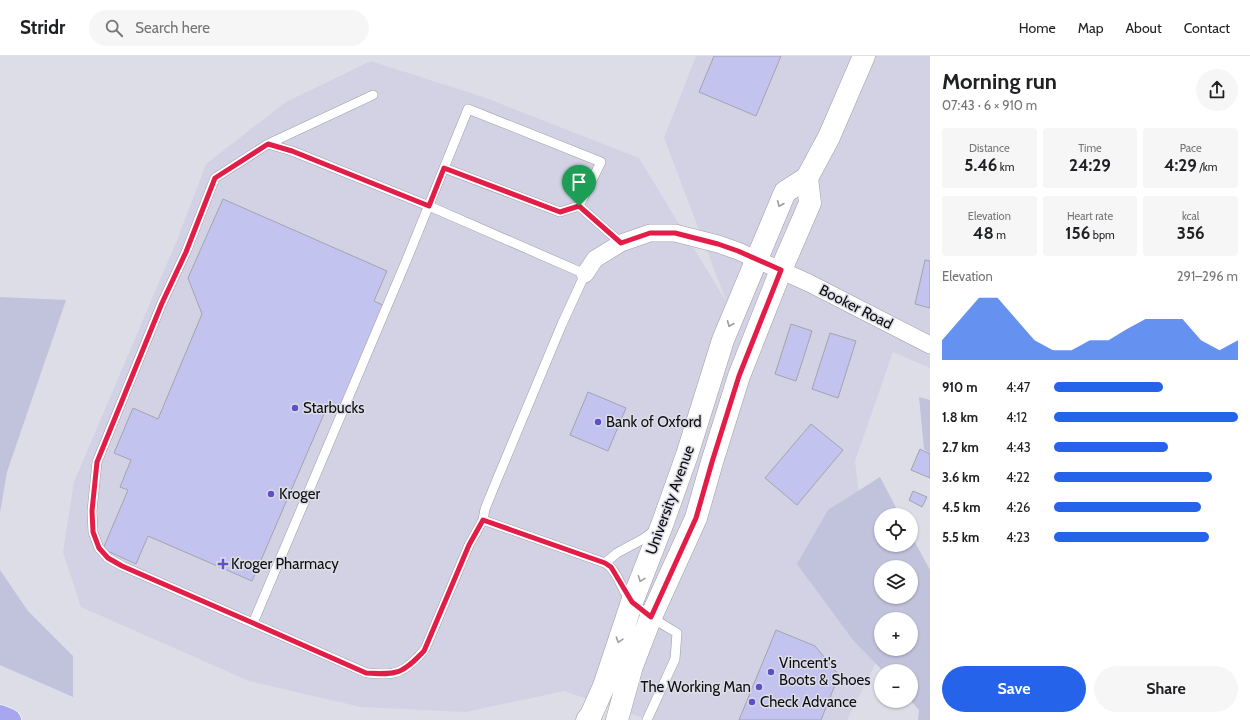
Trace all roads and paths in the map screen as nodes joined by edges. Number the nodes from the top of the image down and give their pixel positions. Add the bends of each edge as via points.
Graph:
1 (864, 56) edge
2 (373, 95) dead end
3 (268, 144) junction
4 (444, 168) junction
5 (807, 178) junction
6 (429, 206) junction
7 (579, 206) junction
8 (621, 243) junction
9 (757, 259) junction
10 (781, 270) junction
11 (585, 274) junction
12 (930, 345) edge
13 (483, 520) junction
14 (662, 525) junction
15 (605, 563) junction
16 (632, 602) junction
17 (651, 617) junction
18 (253, 623) junction
19 (0, 716) edge
20 (10, 720) edge
21 (587, 720) edge
22 (617, 720) edge
23 (647, 720) edge

1 - 5 main road, University Avenue via 829,137
2 - 3 lane
3 - 6 lane via 292,151
3 - 18 lane via 215,178 97,462 92,511 93,532 99,548 108,558
4 - 6 lane
4 - 7 lane via 560,212
4 - 7 lane via 468,109 600,162
5 -> 9 main road, University Avenue via 785,192
5 - 10 main road, University Avenue via 810,203
6 - 11 lane
6 - 18 lane
7 - 8 lane
8 - 9 street, Booker Road via 650,233 675,233 718,244
8 - 11 street, Booker Road via 595,259
9 - 10 street, Booker Road
9 -> 14 main road, University Avenue via 723,340
10 - 12 street, Booker Road
10 - 17 main road, University Avenue via 739,376 696,518
11 - 13 lane via 496,482
13 - 15 lane
13 - 18 lane via 469,545 424,651 412,664 399,672 385,675 366,673
14 - 15 lane
14 -> 16 main road, University Avenue
15 - 16 lane via 611,567
16 - 17 lane
16 -> 21 main road, University Avenue via 604,686
17 - 22 main road, University Avenue via 632,666
17 - 23 lane via 677,633 675,659
19 - 20 highway

